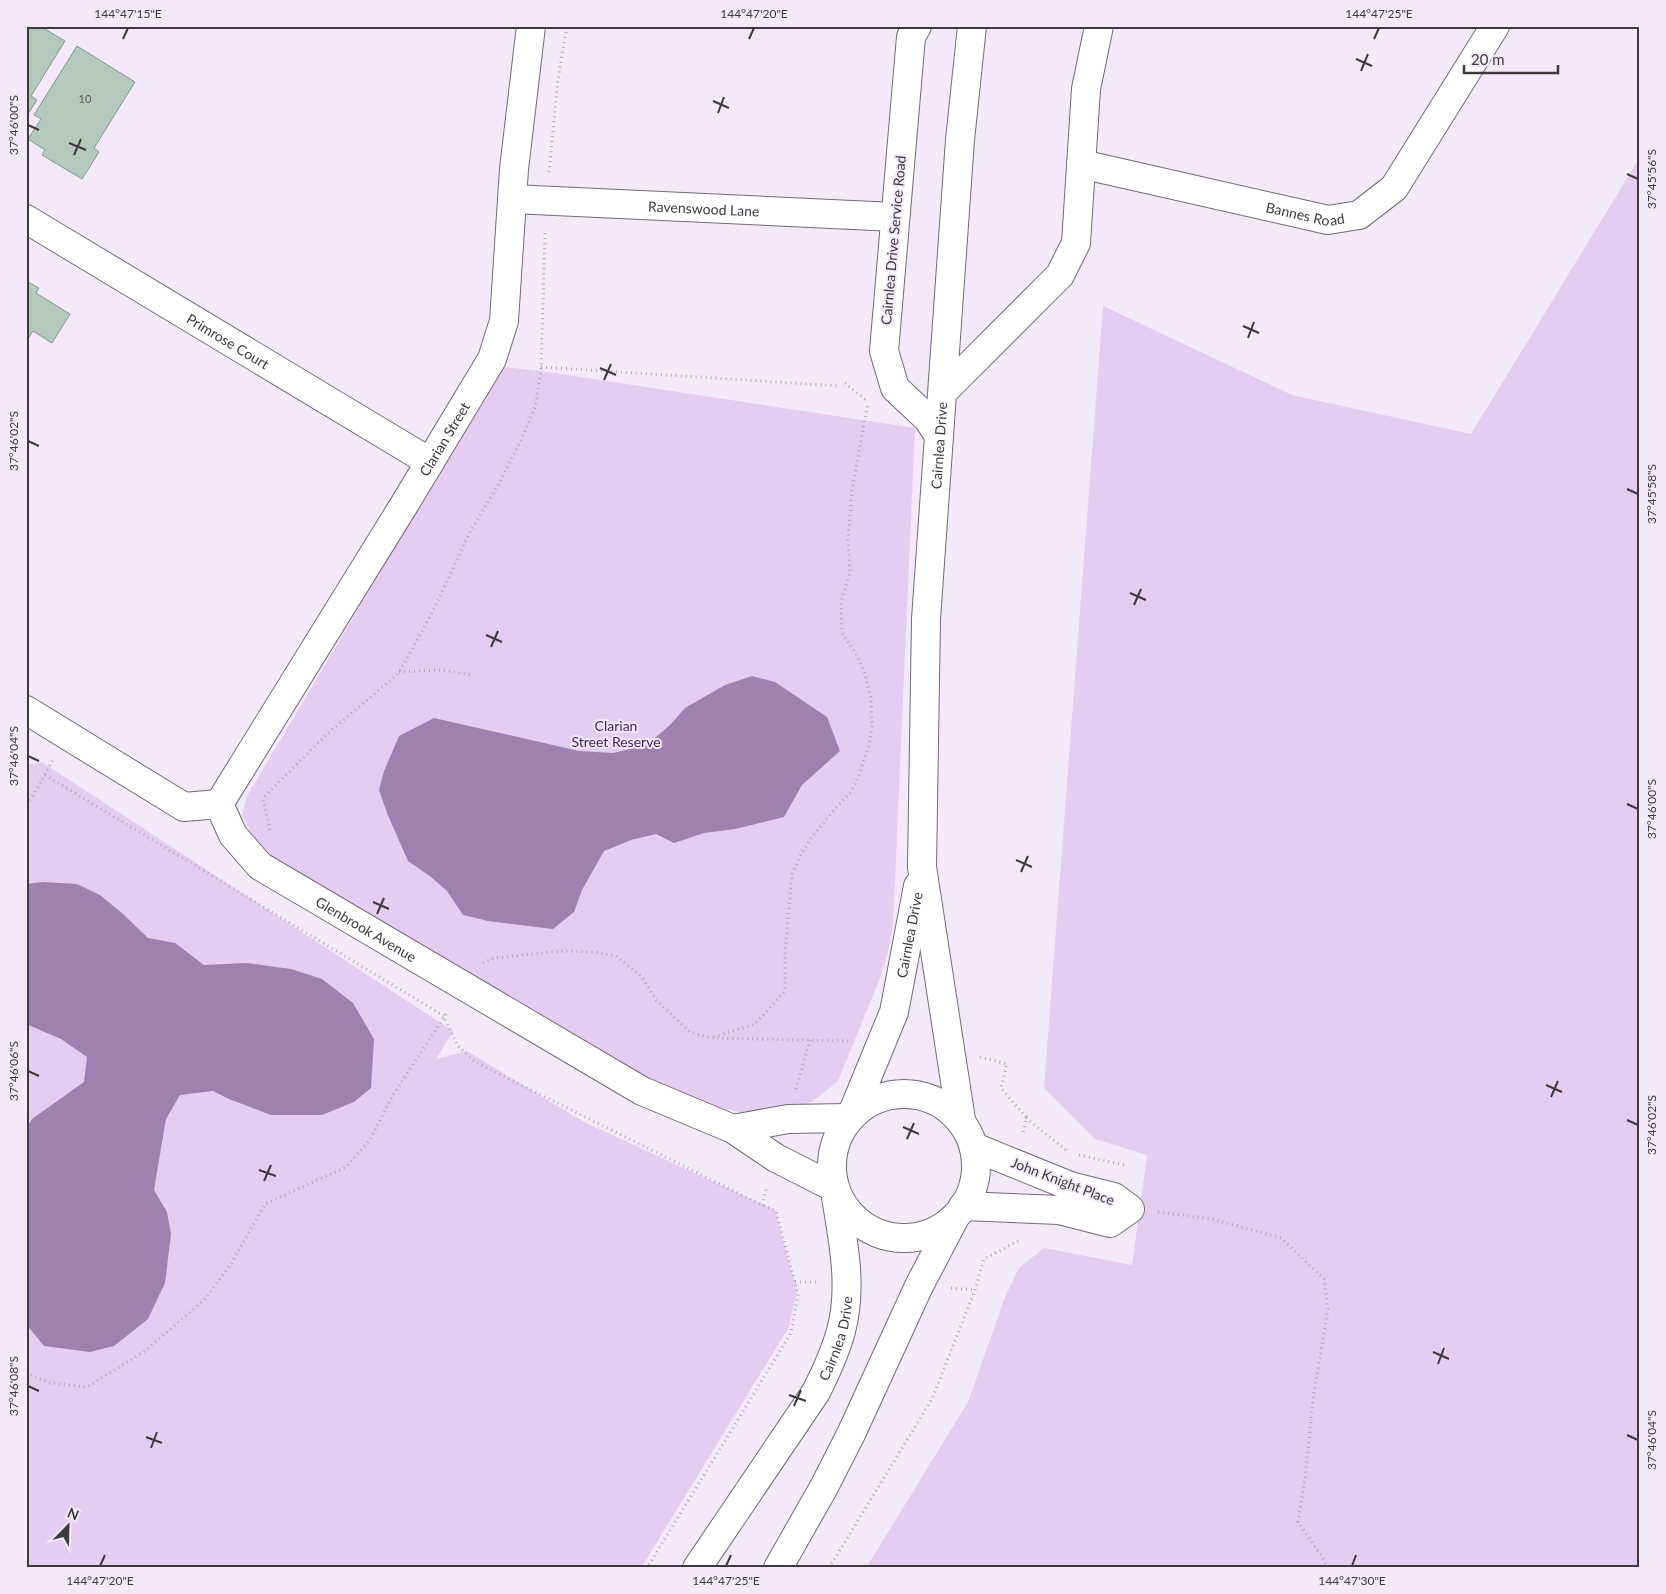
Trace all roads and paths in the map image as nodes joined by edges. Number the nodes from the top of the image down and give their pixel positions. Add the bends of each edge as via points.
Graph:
1 (531, 26) edge
2 (917, 26) edge
3 (972, 26) edge
4 (1099, 26) edge
5 (1495, 26) edge
6 (1081, 164) junction
7 (512, 199) junction
8 (896, 217) junction
9 (26, 220) edge
10 (541, 368) dead end
11 (891, 376) junction
12 (846, 383) dead end
13 (839, 386) dead end
14 (943, 392) junction
15 (868, 403) junction
16 (940, 436) junction
17 (430, 462) junction
18 (399, 672) dead end
19 (472, 675) dead end
20 (28, 716) edge
21 (67, 736) junction
22 (45, 775) junction
23 (26, 804) edge
24 (219, 804) junction
25 (922, 867) junction
26 (466, 986) junction
27 (444, 1016) junction
28 (711, 1038) junction
29 (882, 1042) junction
30 (950, 1048) junction
31 (850, 1116) junction
32 (1026, 1117) junction
33 (961, 1120) junction
34 (732, 1129) junction
35 (974, 1146) junction
36 (1068, 1152) dead end
37 (1077, 1154) dead end
38 (1019, 1164) junction
39 (1124, 1165) dead end
40 (835, 1190) junction
41 (1018, 1208) junction
42 (1130, 1209) junction
43 (958, 1213) junction
44 (26, 1373) edge
45 (647, 1568) edge
46 (697, 1568) edge
47 (778, 1568) edge
48 (829, 1568) edge
49 (1328, 1568) edge

1 - 7 street, Clarian Street
2 - 8 street, Cairnlea Drive Service Road via 911,37
3 - 14 street, Cairnlea Drive via 960,140
4 - 6 street via 1086,89
5 - 6 street, Bannes Road via 1394,188 1359,215 1328,220
6 - 14 street via 1076,243 1060,275
7 - 8 street, Ravenswood Lane
7 - 17 street, Clarian Street via 504,321 492,359
8 - 11 street, Cairnlea Drive Service Road via 884,351
9 - 17 street, Primrose Court
10 - 13 path
11 - 15 path
11 - 16 street, Cairnlea Drive Service Road via 895,388 928,419
12 - 15 path
14 - 16 street, Cairnlea Drive
15 - 28 path via 852,490 848,540 850,572 841,602 842,633 864,671 871,698 869,745 851,792 812,837 792,874 784,991 755,1024
16 - 25 street, Cairnlea Drive via 926,619
17 - 24 street, Clarian Street
18 - 19 path via 442,670
20 - 21 street
21 - 22 path
21 - 24 street via 184,807
22 - 23 path
22 - 27 path
24 - 26 street, Glenbrook Avenue via 232,835 260,866
25 - 29 street, Cairnlea Drive via 894,1012
25 - 30 street, Cairnlea Drive
26 - 27 path
26 - 28 path via 483,963 494,958 560,952 616,956 642,977 656,1000 690,1032
26 - 34 street, Glenbrook Avenue via 642,1091
27 - 44 path via 393,1095 370,1140 346,1167 266,1204 232,1264 205,1299 145,1350 86,1387 50,1383
27 - 45 path via 457,1045 475,1062 776,1211 798,1294 791,1332
28 - 29 path
29 - 31 street, Cairnlea Drive
30 - 32 path via 1007,1064 1001,1088
30 - 33 street, Cairnlea Drive
31 - 33 street via 872,1099 888,1094 913,1094 941,1103
31 - 34 street via 788,1119
31 - 40 street via 832,1150
32 - 36 path
32 - 38 path
33 - 35 street
34 - 40 street, Glenbrook Avenue via 776,1158
35 - 38 street, John Knight Place
35 - 43 street via 977,1171 972,1192
37 - 39 path
38 - 42 street, John Knight Place via 1070,1186 1114,1198
40 - 43 street via 844,1208 862,1225 880,1235 905,1238 933,1233
40 - 46 street, Cairnlea Drive via 844,1249 846,1302 831,1362 816,1392
41 - 42 street, John Knight Place via 1059,1210 1110,1222
41 - 43 street, John Knight Place
41 - 48 path via 1020,1240 984,1259 932,1399
42 - 49 path via 1212,1219 1281,1238 1324,1279 1328,1309 1298,1522
43 - 47 street via 919,1286 851,1434

